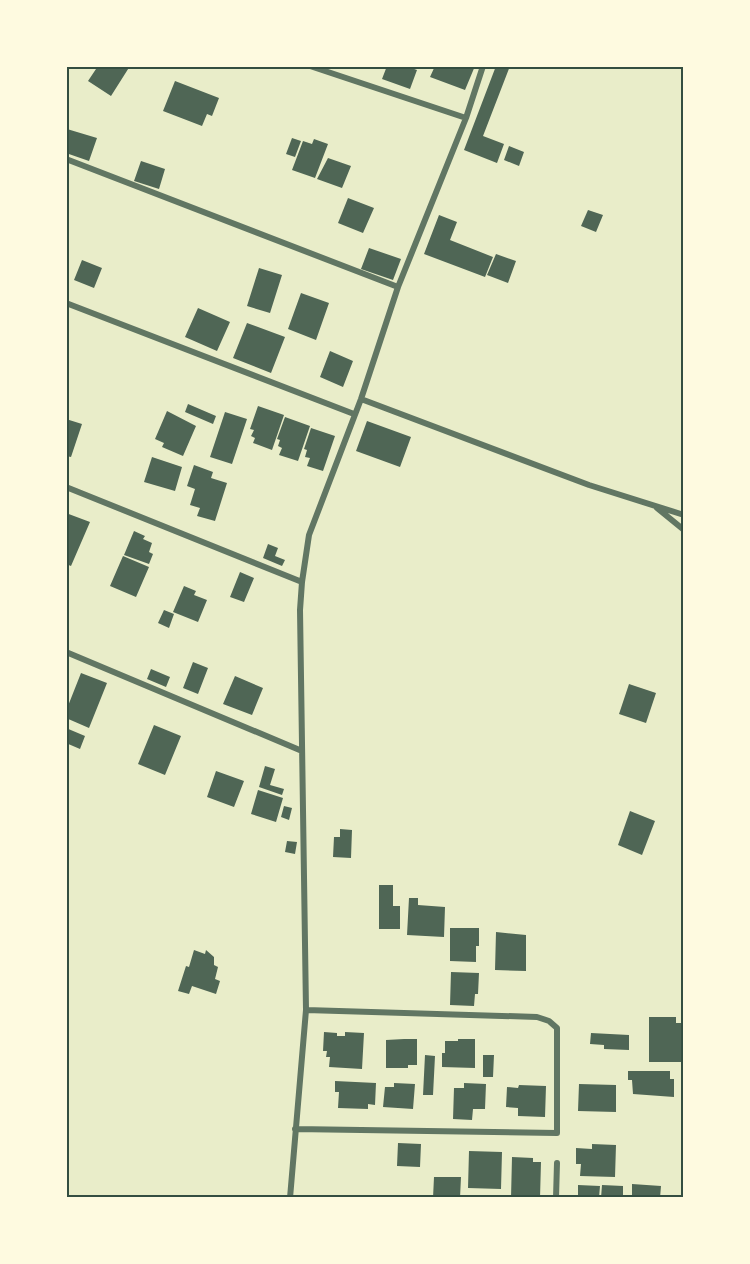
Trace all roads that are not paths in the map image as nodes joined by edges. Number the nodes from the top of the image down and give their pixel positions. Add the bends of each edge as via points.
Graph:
1 (310, 66) edge
2 (483, 66) edge
3 (466, 118) junction
4 (66, 159) edge
5 (398, 287) junction
6 (66, 303) edge
7 (361, 399) junction
8 (354, 414) junction
9 (66, 487) edge
10 (649, 502) junction
11 (684, 515) edge
12 (684, 530) edge
13 (302, 582) junction
14 (66, 652) edge
15 (302, 751) junction
16 (306, 1010) junction
17 (295, 1129) junction
18 (557, 1163) dead end
19 (290, 1198) edge
20 (556, 1198) edge

1 - 3 street
2 - 3 street
3 - 5 street
4 - 5 street
5 - 7 street
6 - 8 street
7 - 8 street
7 - 10 street via 589,485
8 - 13 street via 309,535
9 - 13 street
10 - 11 street
10 - 12 street
13 - 15 street
14 - 15 street
15 - 16 street
16 - 17 street
16 - 17 street via 537,1017 549,1021 557,1028 557,1133
17 - 19 street
18 - 20 street

